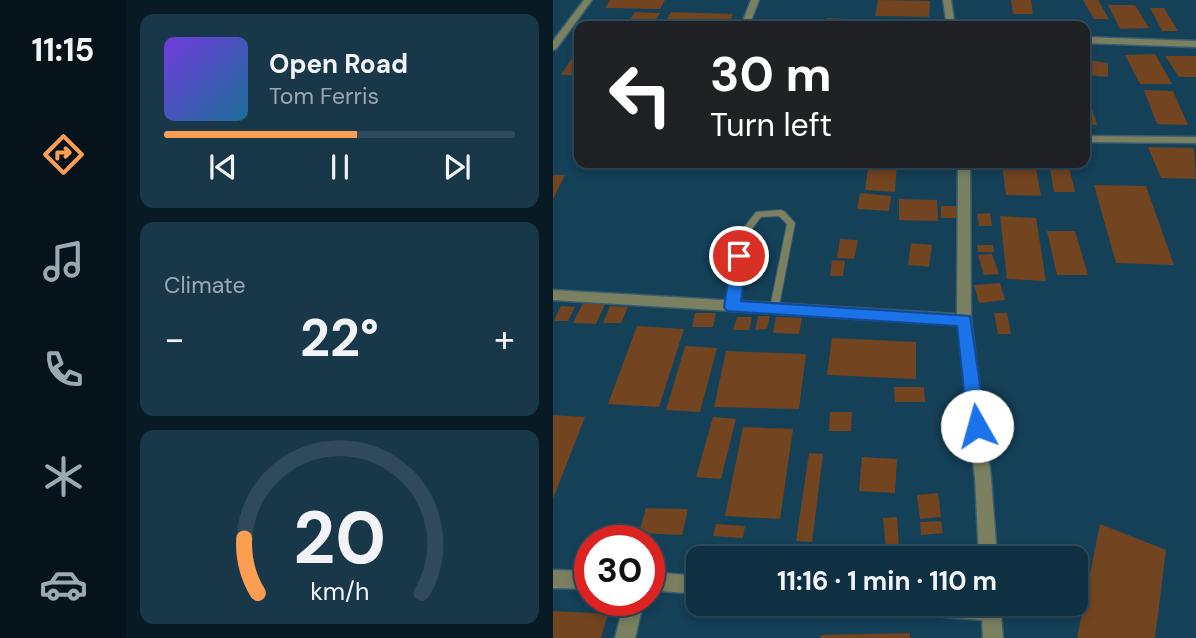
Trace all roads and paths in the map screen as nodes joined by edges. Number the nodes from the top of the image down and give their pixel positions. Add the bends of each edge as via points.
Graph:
1 (588, 0) edge
2 (755, 0) edge
3 (947, 0) edge
4 (747, 21) edge
5 (950, 21) edge
6 (1090, 40) edge
7 (1196, 44) edge
8 (553, 47) edge
9 (1090, 139) edge
10 (1196, 140) edge
11 (964, 168) edge
12 (553, 295) edge
13 (732, 307) junction
14 (775, 308) junction
15 (964, 320) junction
16 (987, 546) edge
17 (553, 579) edge
18 (574, 580) edge
19 (665, 582) edge
20 (686, 584) edge
21 (631, 616) edge
22 (992, 616) edge
23 (625, 638) edge
24 (993, 638) edge

1 - 8 street
2 - 4 street
3 - 5 street
6 - 7 street
9 - 10 street
11 - 15 street
12 - 13 street
13 - 14 street
13 - 14 lane via 743,234 759,214 781,213 791,223
14 - 15 street
15 - 16 street
17 - 18 street
19 - 20 street
21 - 23 street
22 - 24 street

